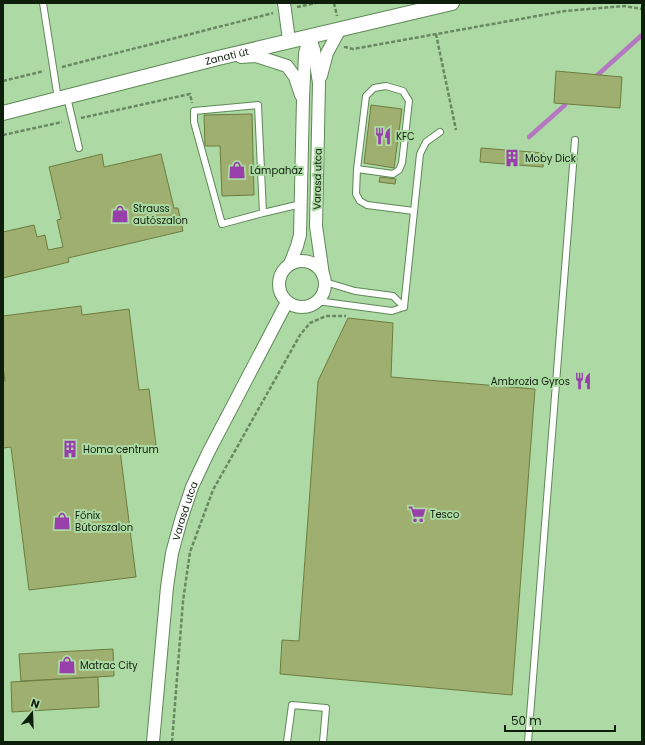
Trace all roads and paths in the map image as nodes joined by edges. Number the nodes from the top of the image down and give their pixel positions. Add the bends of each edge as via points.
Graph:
1 (43, 3) edge
2 (316, 3) edge
3 (334, 3) edge
4 (452, 3) edge
5 (284, 6) edge
6 (642, 9) edge
7 (336, 11) dead end
8 (436, 34) junction
9 (341, 35) junction
10 (309, 36) junction
11 (289, 40) junction
12 (345, 47) junction
13 (341, 52) dead end
14 (218, 58) junction
15 (53, 69) junction
16 (3, 81) edge
17 (319, 83) junction
18 (62, 98) junction
19 (303, 99) junction
20 (194, 111) junction
21 (3, 113) edge
22 (73, 119) junction
23 (456, 130) dead end
24 (440, 132) dead end
25 (3, 135) edge
26 (575, 140) dead end
27 (79, 148) dead end
28 (357, 169) junction
29 (301, 204) junction
30 (414, 211) junction
31 (263, 213) junction
32 (290, 264) junction
33 (324, 279) junction
34 (317, 301) junction
35 (287, 302) junction
36 (354, 306) junction
37 (404, 307) junction
38 (153, 742) edge
39 (172, 742) edge
40 (287, 742) edge
41 (323, 742) edge
42 (528, 742) edge

1 - 15 lane
2 - 5 path
3 - 7 path
4 - 9 street, Zanati út
5 - 11 street
5 - 15 path
6 - 8 path via 624,6 565,11
8 - 12 path via 354,49
8 - 23 path
9 - 10 street, Zanati út
9 - 12 path
9 - 17 street, Varasd utca via 327,53
10 - 11 street, Zanati út
10 - 17 street, Varasd utca
10 - 19 street, Varasd utca
11 - 14 street, Zanati út
12 - 13 path
14 - 18 street, Zanati út
14 - 19 street, Varasd utca via 256,56 287,66 295,77
15 - 16 path
15 - 18 lane
17 - 33 street, Varasd utca via 316,226
18 - 21 street, Zanati út
18 - 22 lane
19 - 29 street, Varasd utca
20 - 22 path via 190,94
20 - 31 lane via 194,122 222,224
20 - 31 lane via 258,105
22 - 25 path
22 - 27 lane
24 - 30 lane via 426,142 420,154
26 - 42 lane
28 - 28 lane via 366,96 374,88 386,86 403,92 409,101 399,170 393,174
28 - 30 lane via 356,194 360,201 366,205
29 - 31 lane
29 - 32 street, Varasd utca via 300,235
30 - 37 lane
32 - 33 street via 304,261 312,264 318,268
32 - 35 street via 284,269 278,284
33 - 34 street via 324,290
33 - 37 lane via 355,291 393,296
34 - 35 street via 302,307
34 - 36 lane
35 - 38 street, Varasd utca via 208,453 192,487 181,520 172,553 167,587
36 - 37 lane via 392,311
36 - 39 path via 354,315 326,316 310,323 300,335 213,490 190,552
40 - 41 lane via 292,705 326,708

